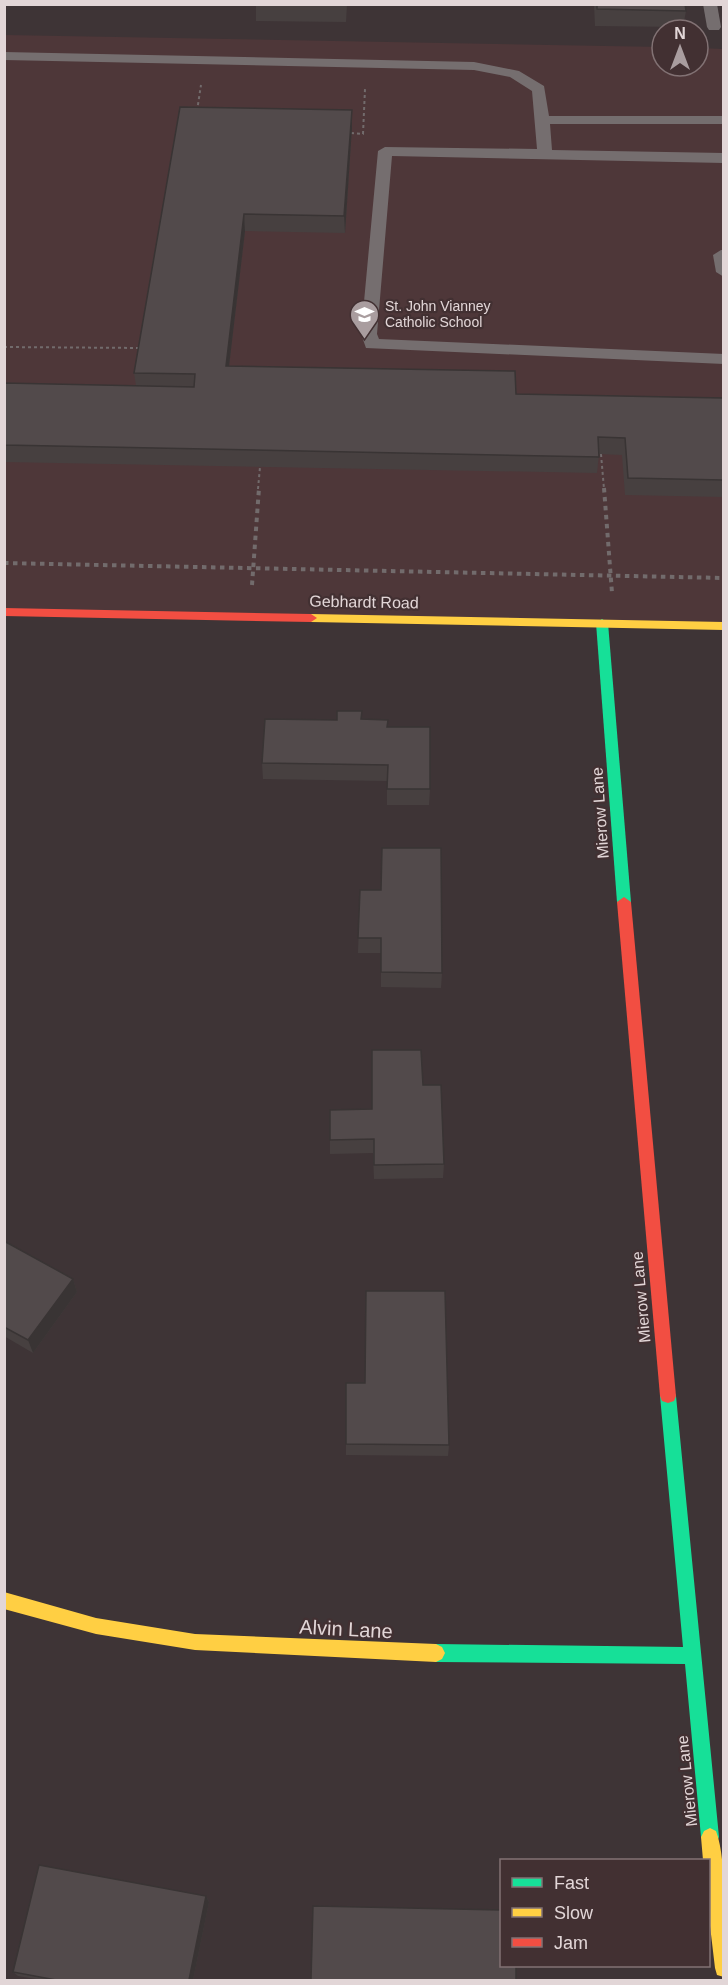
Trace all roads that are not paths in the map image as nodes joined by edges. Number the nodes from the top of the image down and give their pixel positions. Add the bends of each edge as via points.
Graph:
1 (710, 4) edge
2 (714, 27) dead end
3 (4, 56) edge
4 (542, 120) junction
5 (723, 120) edge
6 (545, 154) junction
7 (723, 158) edge
8 (723, 255) edge
9 (723, 272) edge
10 (723, 360) edge
11 (4, 612) edge
12 (608, 623) junction
13 (723, 626) edge
14 (4, 1600) edge
15 (691, 1656) junction
16 (723, 1968) edge

1 - 2 lane
3 - 4 lane via 474,66 514,74 539,89
4 - 5 lane
4 - 6 lane
6 - 7 lane
6 - 10 lane via 385,151 369,334 372,344
8 - 9 lane
11 - 12 street, Gebhardt Road
12 - 13 street, Gebhardt Road
12 - 15 street, Mierow Lane via 633,1020
14 - 15 street, Alvin Lane via 96,1626 195,1642 440,1653
15 - 16 street, Mierow Lane

